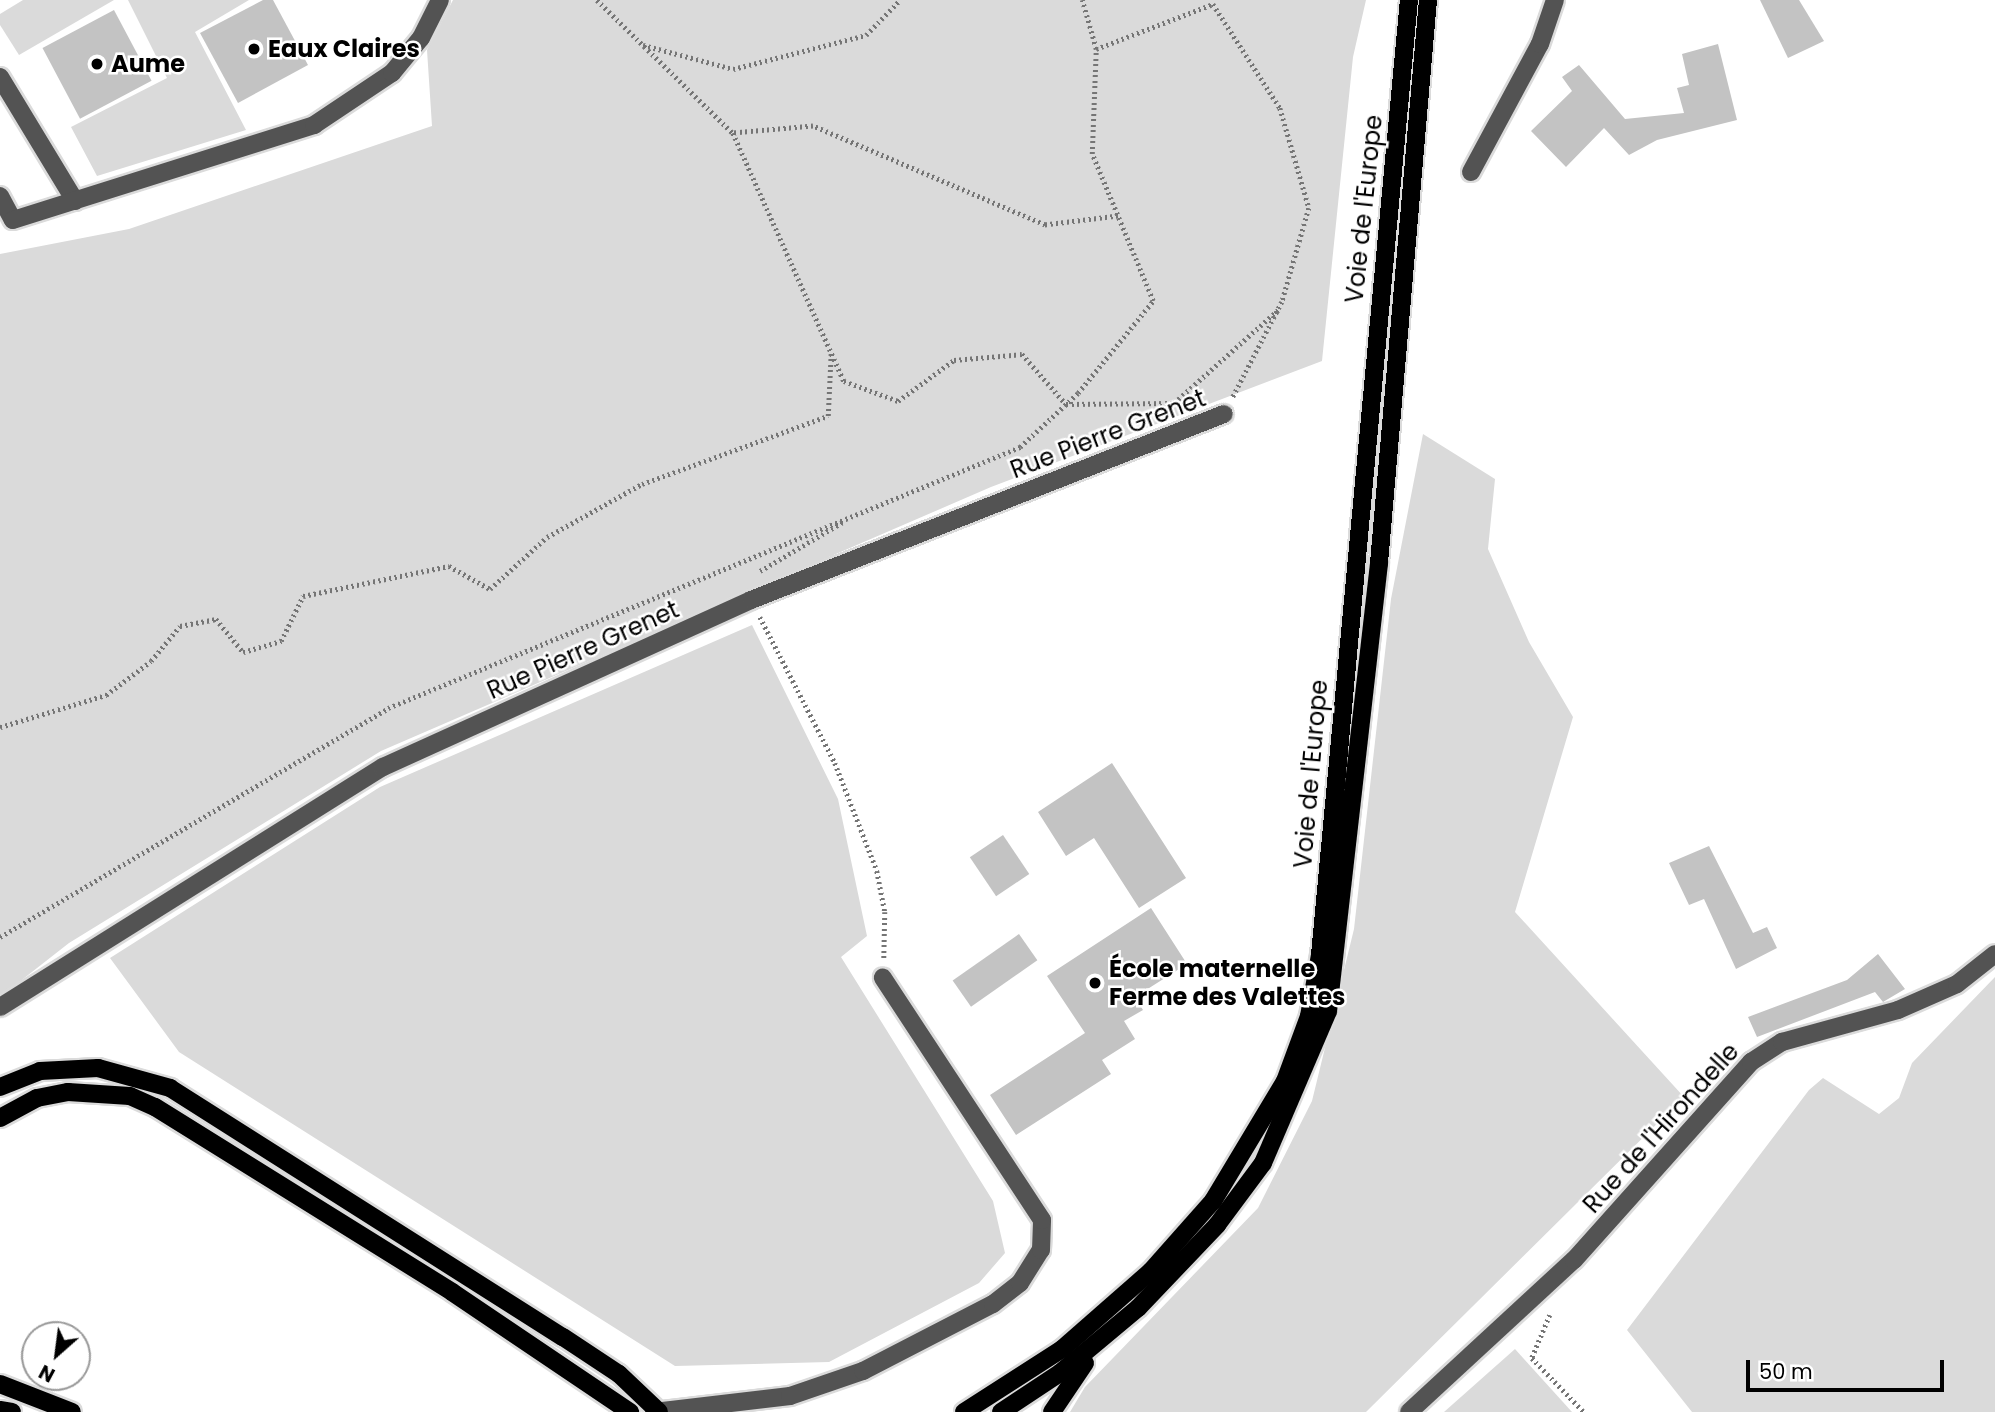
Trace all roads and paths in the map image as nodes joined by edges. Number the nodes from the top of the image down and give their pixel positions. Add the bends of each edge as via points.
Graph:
1 (440, 0) edge
2 (597, 0) edge
3 (900, 0) edge
4 (1082, 0) edge
5 (1409, 0) edge
6 (1428, 0) edge
7 (1555, 0) edge
8 (1219, 3) edge
9 (643, 45) junction
10 (1096, 49) junction
11 (0, 78) edge
12 (733, 133) junction
13 (1471, 172) dead end
14 (0, 196) edge
15 (75, 201) junction
16 (1118, 216) junction
17 (1279, 309) junction
18 (831, 352) junction
19 (1066, 404) junction
20 (1224, 414) joint
21 (751, 600) junction
22 (0, 727) edge
23 (0, 937) edge
24 (1995, 954) edge
25 (883, 978) joint
26 (0, 1007) edge
27 (0, 1087) edge
28 (0, 1118) edge
29 (1553, 1279) junction
30 (1138, 1308) junction
31 (0, 1384) edge
32 (732, 1407) edge
33 (0, 1410) edge
34 (657, 1411) edge
35 (12, 1412) edge
36 (72, 1412) edge
37 (630, 1412) edge
38 (964, 1412) edge
39 (1000, 1412) edge
40 (1052, 1412) edge
41 (1409, 1412) edge
42 (1584, 1412) edge

1 - 15 street via 421,38 392,73 314,125
2 - 9 path
3 - 9 path via 866,35 733,69
4 - 10 path
5 - 38 main road, Voie de l'Europe via 1320,955 1309,1016 1285,1081 1213,1201 1151,1270 1062,1349
6 - 30 main road, Voie de l'Europe via 1379,563 1328,1011 1263,1163 1217,1225
7 - 13 street via 1541,44
8 - 10 path
8 - 17 path via 1280,108 1309,208
9 - 12 path
10 - 16 path via 1092,154
11 - 15 street
12 - 16 path via 813,126 1045,225
12 - 18 path
14 - 15 street via 13,220
16 - 19 path via 1153,301
17 - 19 path via 1174,403
17 - 20 path
18 - 19 path via 844,381 898,401 954,360 1022,354
18 - 22 path via 828,416 642,484 547,537 490,589 449,566 303,596 281,641 243,652 216,620 180,626 151,661 106,695
19 - 23 path via 1020,447 388,708
20 - 21 street, Rue Pierre Grenet
21 - 25 path via 835,763 877,871 885,912
21 - 26 street, Rue Pierre Grenet via 383,767
24 - 29 street, Rue de l'Hirondelle via 1957,984 1898,1010 1782,1042 1751,1062
25 - 32 street via 1042,1220 1041,1250 1020,1283 993,1304 863,1371 790,1396
27 - 34 main road via 40,1071 88,1068 170,1088 574,1344
28 - 37 main road via 37,1098 68,1092 131,1096 155,1107 452,1292
29 - 41 street, Rue de l'Hirondelle
29 - 42 path via 1563,1294 1560,1305 1545,1321 1532,1358
30 - 39 main road, Voie de l'Europe via 1060,1373
30 - 40 main road via 1074,1374
31 - 36 main road
32 - 34 street
33 - 35 main road

